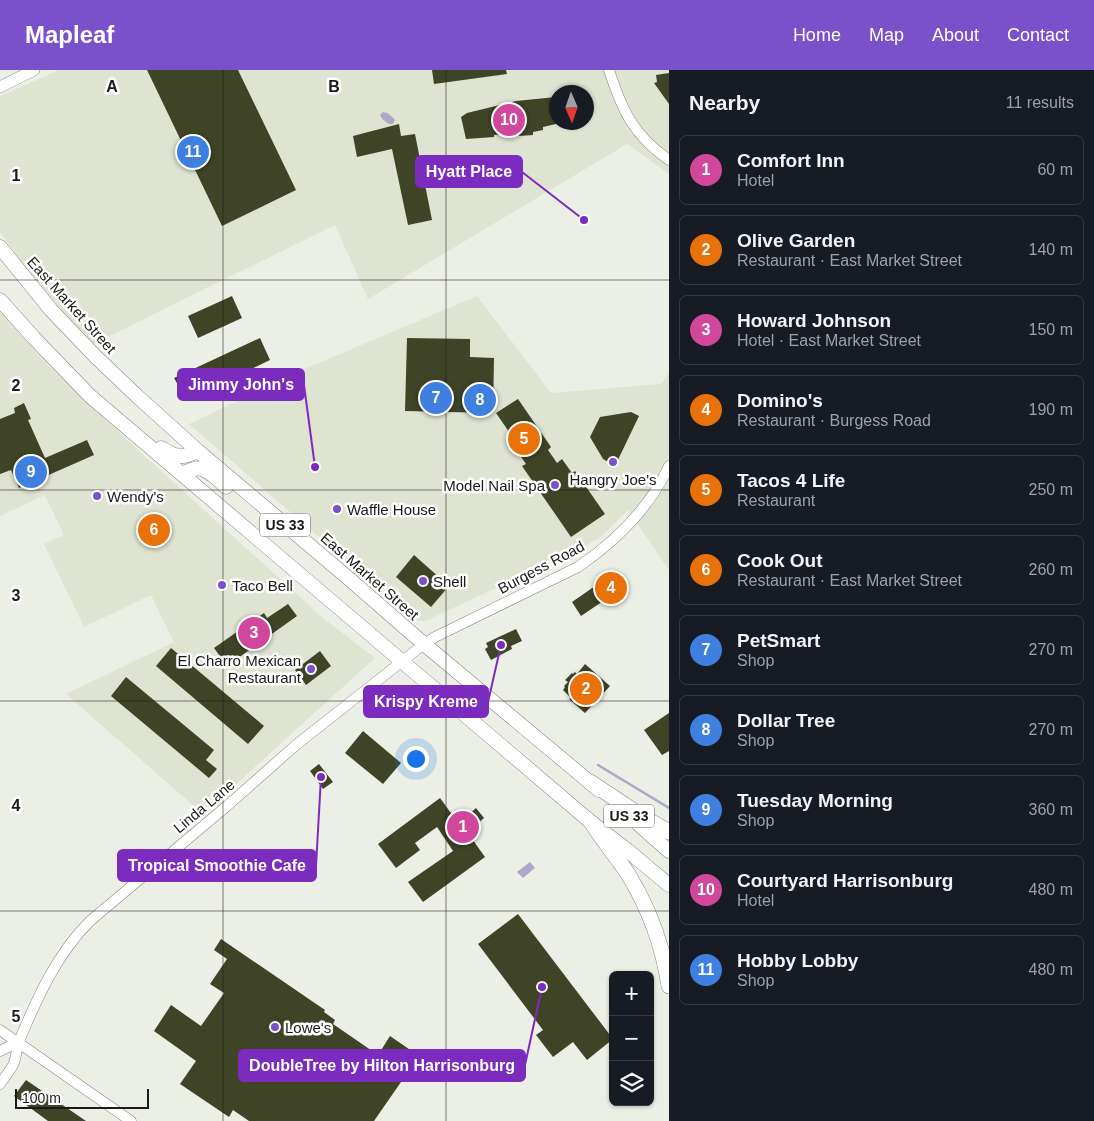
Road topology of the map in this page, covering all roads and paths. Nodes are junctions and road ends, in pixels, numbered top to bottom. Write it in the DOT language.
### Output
graph roads {
  1 [pos="34,70"];
  2 [pos="609,70"];
  3 [pos="0,87"];
  4 [pos="669,160"];
  5 [pos="0,247"];
  6 [pos="0,300"];
  7 [pos="128,428"];
  8 [pos="198,451"];
  9 [pos="669,466"];
  10 [pos="182,474"];
  11 [pos="247,493"];
  12 [pos="424,644"];
  13 [pos="402,661"];
  14 [pos="590,782"];
  15 [pos="592,823"];
  16 [pos="669,832"];
  17 [pos="669,851"];
  18 [pos="669,885"];
  19 [pos="669,986"];
  20 [pos="0,1030"];
  21 [pos="18,1042"];
  22 [pos="0,1050"];
  23 [pos="0,1084"];
  24 [pos="131,1121"];
  1 -- 3 [label="main road"];
  2 -- 4 [label="street"];
  5 -- 8 [label="highway, East Market Street / US 33"];
  6 -- 7 [label="highway, US 33"];
  7 -- 8 [label="highway"];
  7 -- 10 [label="highway, US 33"];
  8 -- 11 [label="highway, East Market Street / US 33"];
  9 -- 12 [label="street, Burgess Road"];
  10 -- 11 [label="highway"];
  10 -- 13 [label="highway, US 33"];
  11 -- 12 [label="highway, East Market Street / US 33"];
  12 -- 13 [label="street, Linda Lane"];
  12 -- 14 [label="highway, East Market Street / US 33"];
  13 -- 15 [label="highway, US 33"];
  13 -- 21 [label="street, Linda Lane"];
  14 -- 16 [label="highway"];
  14 -- 17 [label="highway, East Market Street / US 33"];
  15 -- 18 [label="highway, US 33"];
  15 -- 19 [label="highway"];
  20 -- 21 [label="street"];
  21 -- 22 [label="street"];
  21 -- 23 [label="street, Linda Lane"];
  21 -- 24 [label="street"];
}
